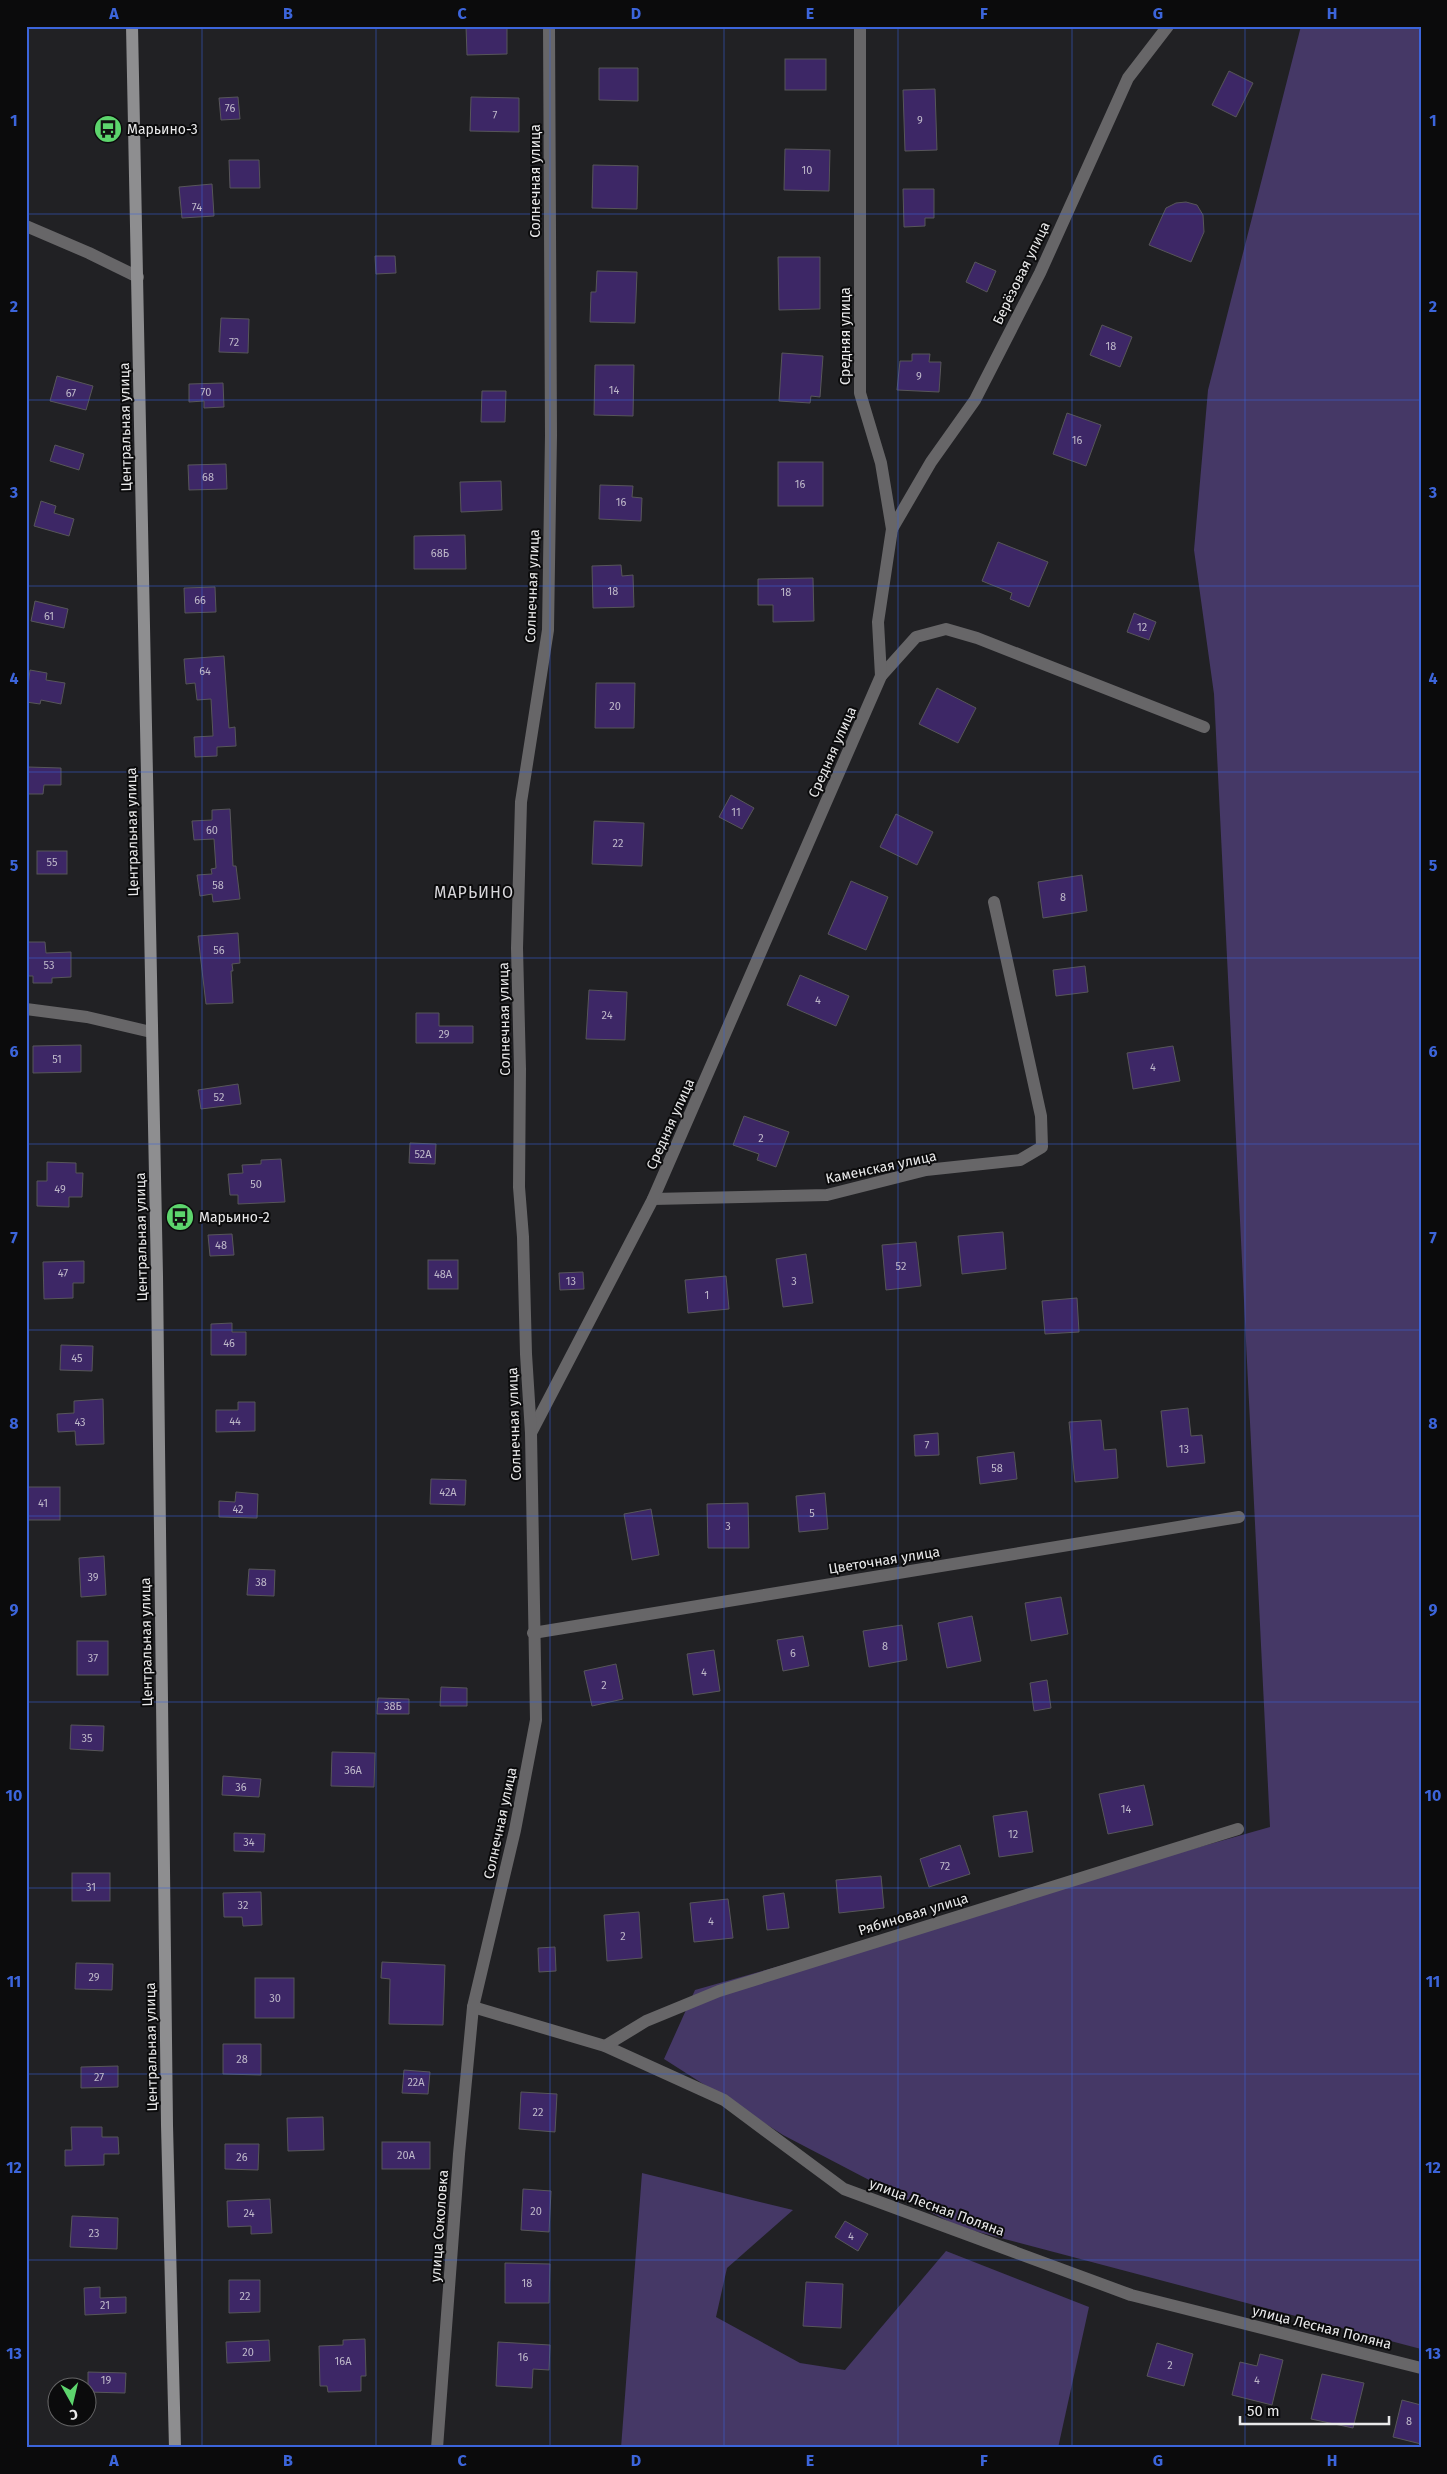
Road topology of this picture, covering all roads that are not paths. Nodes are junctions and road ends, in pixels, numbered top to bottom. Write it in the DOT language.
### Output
graph roads {
  1 [pos="132,26"];
  2 [pos="549,26"];
  3 [pos="860,26"];
  4 [pos="1168,26"];
  5 [pos="26,226"];
  6 [pos="138,277"];
  7 [pos="892,529"];
  8 [pos="881,676"];
  9 [pos="1204,727"];
  10 [pos="994,902"];
  11 [pos="26,1009"];
  12 [pos="151,1032"];
  13 [pos="653,1199"];
  14 [pos="531,1433"];
  15 [pos="1239,1517"];
  16 [pos="533,1632"];
  17 [pos="1238,1829"];
  18 [pos="473,2007"];
  19 [pos="605,2046"];
  20 [pos="1421,2368"];
  21 [pos="175,2448"];
  22 [pos="438,2448"];
  1 -- 6 [label="main road, Центральная улица"];
  2 -- 14 [label="street, Солнечная улица"];
  3 -- 7 [label="street, Средняя улица"];
  4 -- 7 [label="street, Берёзовая улица"];
  5 -- 6 [label="street"];
  6 -- 12 [label="main road, Центральная улица"];
  7 -- 8 [label="street, Средняя улица"];
  8 -- 9 [label="street"];
  8 -- 13 [label="street, Средняя улица"];
  10 -- 13 [label="street, Каменская улица"];
  11 -- 12 [label="street"];
  12 -- 21 [label="main road, Центральная улица"];
  13 -- 14 [label="street, Средняя улица"];
  14 -- 16 [label="street, Солнечная улица"];
  15 -- 16 [label="street, Цветочная улица"];
  16 -- 18 [label="street, Солнечная улица"];
  17 -- 19 [label="street, Рябиновая улица"];
  18 -- 19 [label="street, улица Лесная Поляна"];
  18 -- 22 [label="street, улица Соколовка"];
  19 -- 20 [label="street, улица Лесная Поляна"];
}
